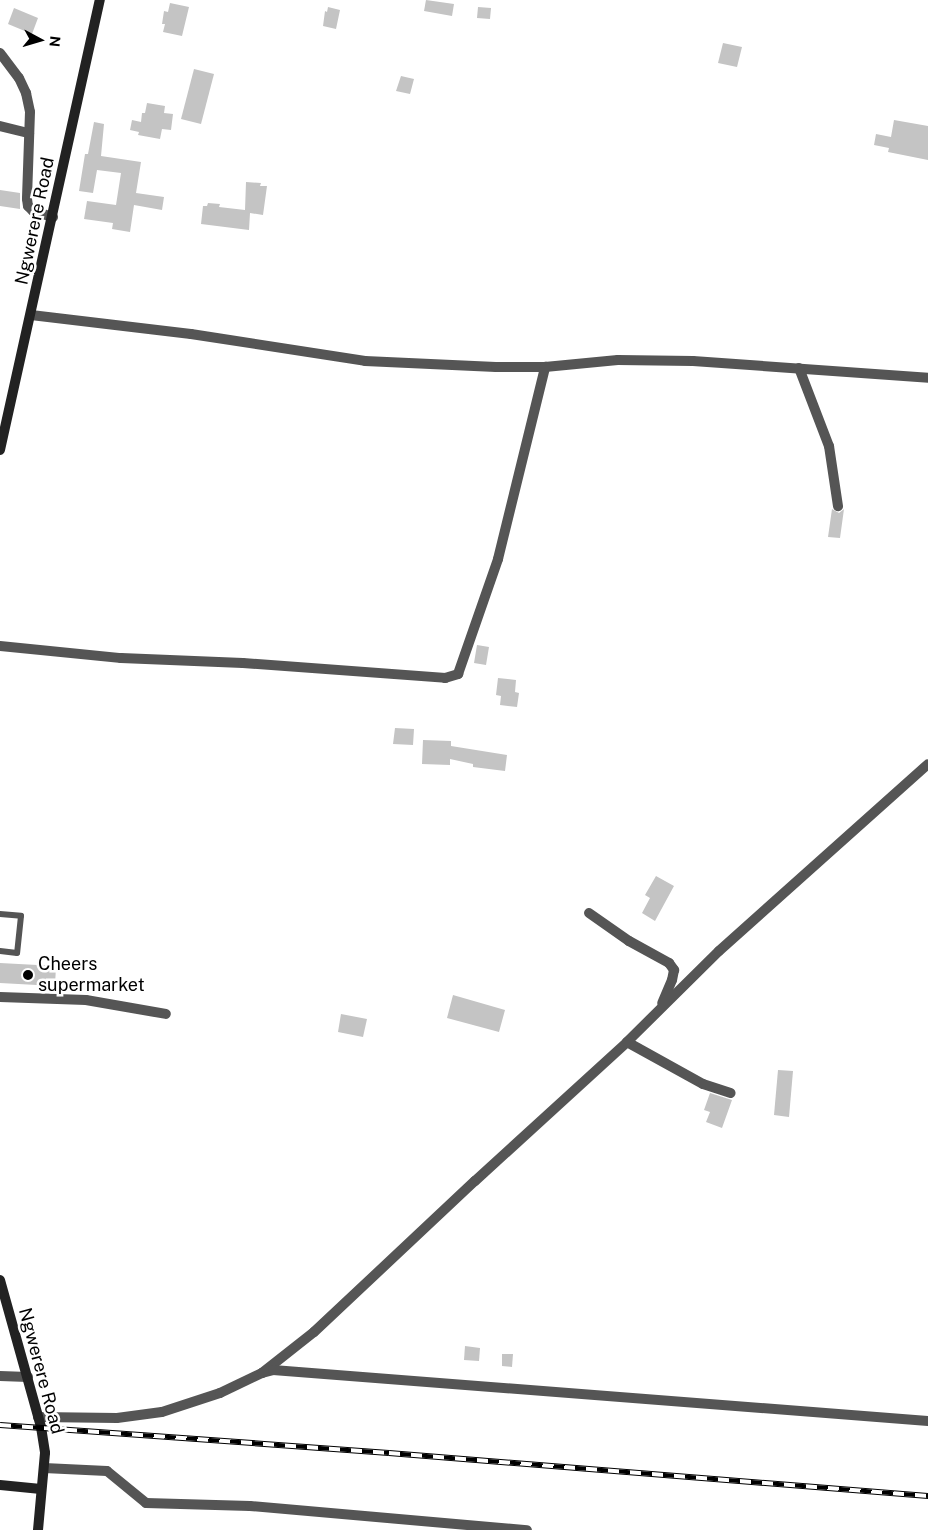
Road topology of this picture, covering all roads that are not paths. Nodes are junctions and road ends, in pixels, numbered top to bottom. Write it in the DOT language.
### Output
graph roads {
  1 [pos="100,0"];
  2 [pos="0,53"];
  3 [pos="0,126"];
  4 [pos="29,134"];
  5 [pos="53,217"];
  6 [pos="31,315"];
  7 [pos="545,366"];
  8 [pos="799,368"];
  9 [pos="928,378"];
  10 [pos="0,450"];
  11 [pos="838,506"];
  12 [pos="0,646"];
  13 [pos="928,764"];
  14 [pos="589,913"];
  15 [pos="0,914"];
  16 [pos="0,951"];
  17 [pos="0,997"];
  18 [pos="166,1014"];
  19 [pos="655,1015"];
  20 [pos="627,1042"];
  21 [pos="731,1093"];
  22 [pos="0,1280"];
  23 [pos="262,1373"];
  24 [pos="0,1376"];
  25 [pos="28,1376"];
  26 [pos="38,1417"];
  27 [pos="928,1421"];
  28 [pos="44,1468"];
  29 [pos="0,1485"];
  30 [pos="41,1489"];
  31 [pos="38,1530"];
  32 [pos="527,1530"];
  1 -- 5 [label="main road, Ngwerere Road"];
  2 -- 4 [label="street"];
  3 -- 4 [label="street"];
  4 -- 5 [label="street"];
  5 -- 6 [label="main road, Ngwerere Road"];
  6 -- 7 [label="street"];
  6 -- 10 [label="main road, Ngwerere Road"];
  7 -- 8 [label="street"];
  7 -- 12 [label="street"];
  8 -- 9 [label="street"];
  8 -- 11 [label="street"];
  13 -- 19 [label="street"];
  14 -- 19 [label="street"];
  15 -- 16 [label="lane"];
  17 -- 18 [label="street"];
  19 -- 20 [label="street"];
  20 -- 21 [label="street"];
  20 -- 23 [label="street"];
  22 -- 25 [label="main road, Ngwerere Road"];
  23 -- 26 [label="street"];
  23 -- 27 [label="street"];
  24 -- 25 [label="street"];
  25 -- 26 [label="main road, Ngwerere Road"];
  26 -- 28 [label="main road, Ngwerere Road"];
  28 -- 30 [label="main road, Ngwerere Road"];
  28 -- 32 [label="street"];
  29 -- 30 [label="main road"];
  30 -- 31 [label="main road, Ngwerere Road"];
}
